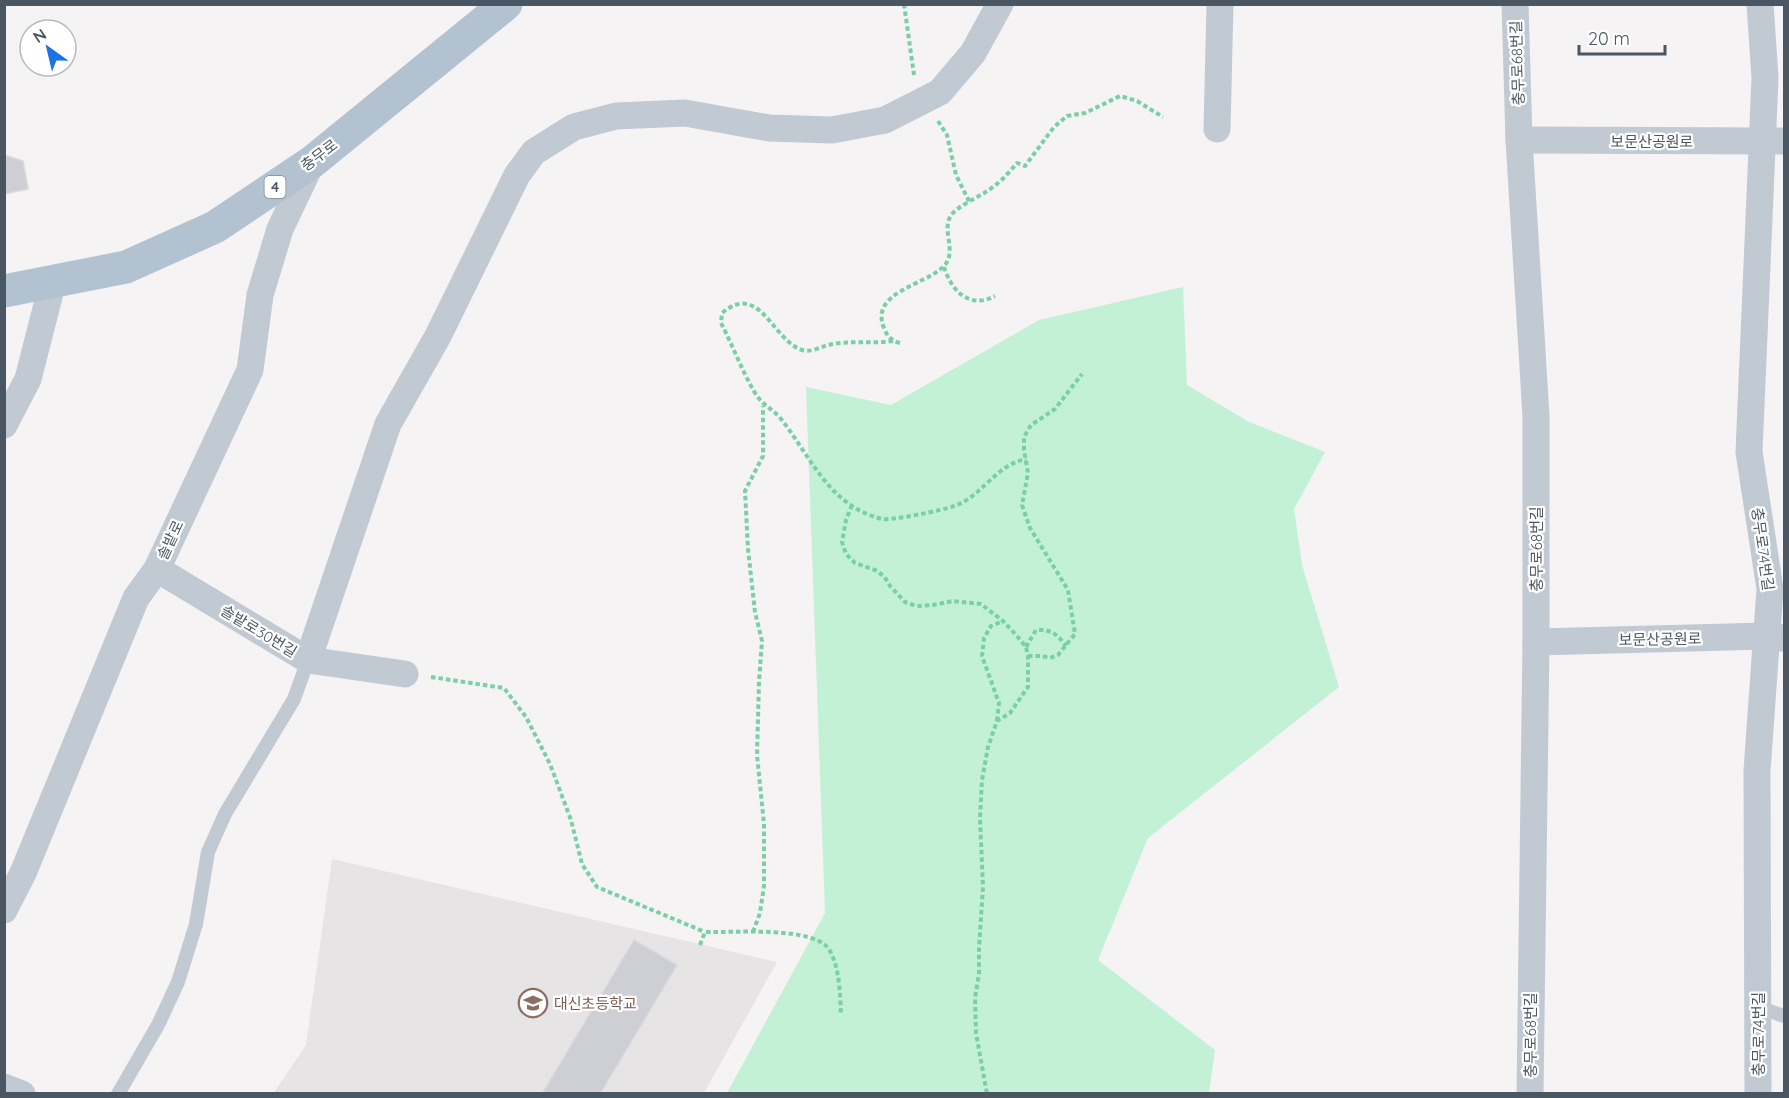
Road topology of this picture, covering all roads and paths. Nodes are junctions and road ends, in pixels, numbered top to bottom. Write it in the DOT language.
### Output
graph roads {
  1 [pos="506,4"];
  2 [pos="999,4"];
  3 [pos="1220,4"];
  4 [pos="1515,4"];
  5 [pos="1760,4"];
  6 [pos="1163,117"];
  7 [pos="1217,129"];
  8 [pos="1519,140"];
  9 [pos="1773,141"];
  10 [pos="312,162"];
  11 [pos="944,267"];
  12 [pos="53,281"];
  13 [pos="4,291"];
  14 [pos="995,296"];
  15 [pos="893,341"];
  16 [pos="900,343"];
  17 [pos="1082,374"];
  18 [pos="763,405"];
  19 [pos="4,425"];
  20 [pos="1026,459"];
  21 [pos="852,505"];
  22 [pos="157,569"];
  23 [pos="1003,621"];
  24 [pos="1776,637"];
  25 [pos="1536,642"];
  26 [pos="1066,646"];
  27 [pos="1026,647"];
  28 [pos="1028,657"];
  29 [pos="308,660"];
  30 [pos="405,674"];
  31 [pos="997,721"];
  32 [pos="4,910"];
  33 [pos="705,932"];
  34 [pos="753,932"];
  35 [pos="700,945"];
  36 [pos="1758,1007"];
  37 [pos="841,1015"];
  38 [pos="1785,1016"];
  39 [pos="4,1087"];
  40 [pos="22,1094"];
  41 [pos="118,1094"];
  42 [pos="987,1094"];
  43 [pos="1530,1094"];
  44 [pos="1758,1094"];
  1 -- 10 [label="main road, 충무로 / 4"];
  2 -- 29 [label="street"];
  3 -- 7 [label="street"];
  4 -- 8 [label="street, 충무로68번길"];
  5 -- 9 [label="street, 충무로74번길"];
  6 -- 11 [label="path"];
  8 -- 9 [label="street, 보문산공원로"];
  8 -- 25 [label="street, 충무로68번길"];
  9 -- 24 [label="street, 충무로74번길"];
  10 -- 12 [label="main road, 충무로 / 4"];
  10 -- 22 [label="street, 솔밭로"];
  11 -- 14 [label="path"];
  11 -- 15 [label="path"];
  12 -- 13 [label="main road, 충무로 / 4"];
  12 -- 19 [label="street"];
  15 -- 16 [label="path"];
  15 -- 18 [label="path"];
  17 -- 20 [label="path"];
  18 -- 21 [label="path"];
  18 -- 34 [label="path"];
  20 -- 21 [label="path"];
  20 -- 26 [label="path"];
  21 -- 23 [label="path"];
  22 -- 29 [label="street, 솔밭로30번길"];
  22 -- 32 [label="street, 솔밭로"];
  23 -- 27 [label="path"];
  23 -- 31 [label="path"];
  24 -- 25 [label="street, 보문산공원로"];
  24 -- 36 [label="street, 충무로74번길"];
  25 -- 43 [label="street, 충무로68번길"];
  26 -- 27 [label="path"];
  26 -- 28 [label="path"];
  27 -- 28 [label="path"];
  28 -- 31 [label="path"];
  29 -- 30 [label="street, 솔밭로30번길"];
  29 -- 41 [label="lane"];
  30 -- 33 [label="path"];
  31 -- 42 [label="path"];
  33 -- 34 [label="path"];
  33 -- 35 [label="path"];
  34 -- 37 [label="path"];
  36 -- 38 [label="lane"];
  36 -- 44 [label="street, 충무로74번길"];
  39 -- 40 [label="street"];
}
